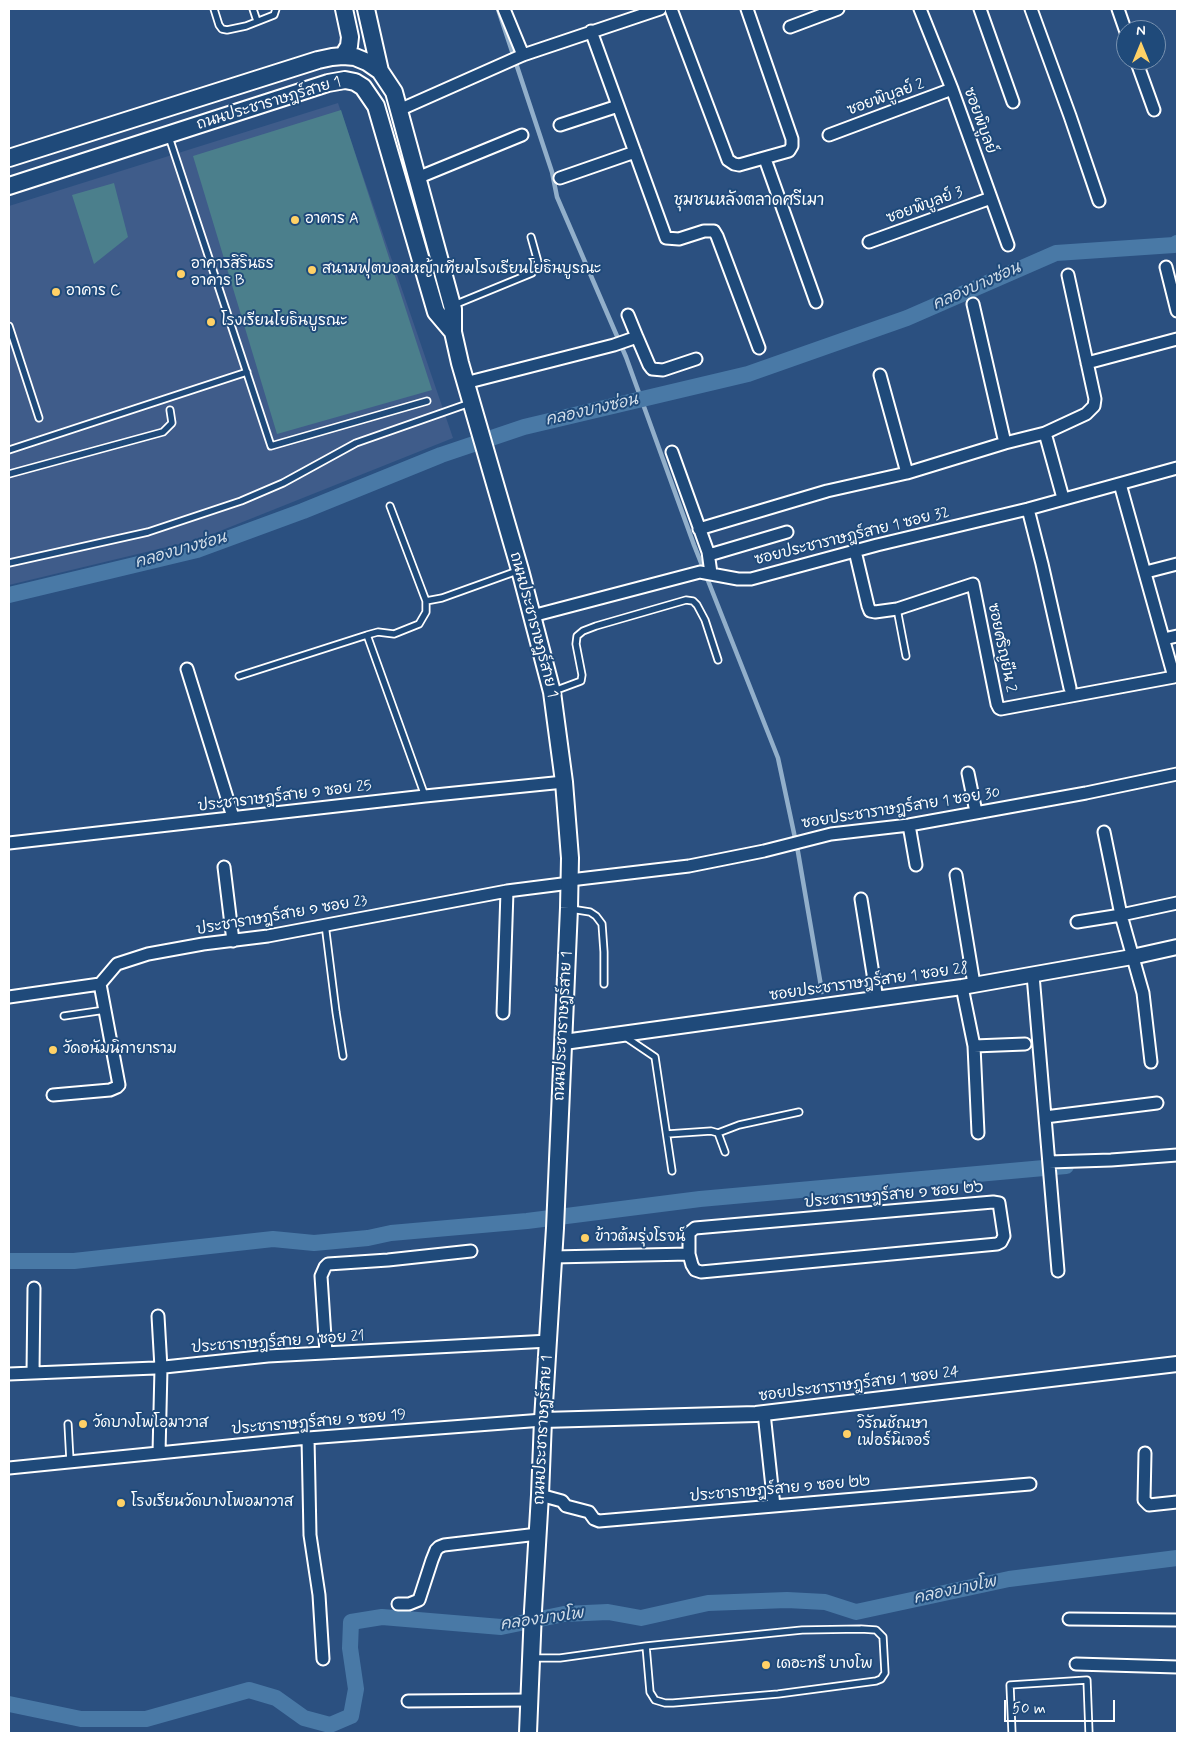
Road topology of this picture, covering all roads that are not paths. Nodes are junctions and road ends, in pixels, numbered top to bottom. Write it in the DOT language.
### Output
graph roads {
  1 [pos="214,9"];
  2 [pos="253,9"];
  3 [pos="276,9"];
  4 [pos="344,9"];
  5 [pos="366,9"];
  6 [pos="504,9"];
  7 [pos="660,9"];
  8 [pos="671,9"];
  9 [pos="747,9"];
  10 [pos="838,9"];
  11 [pos="920,9"];
  12 [pos="980,9"];
  13 [pos="1031,9"];
  14 [pos="640,12"];
  15 [pos="257,21"];
  16 [pos="790,27"];
  17 [pos="591,31"];
  18 [pos="343,56"];
  19 [pos="517,57"];
  20 [pos="1140,70"];
  21 [pos="380,71"];
  22 [pos="952,90"];
  23 [pos="1013,102"];
  24 [pos="618,106"];
  25 [pos="399,110"];
  26 [pos="1154,110"];
  27 [pos="560,125"];
  28 [pos="169,134"];
  29 [pos="522,135"];
  30 [pos="830,135"];
  31 [pos="634,152"];
  32 [pos="9,158"];
  33 [pos="765,159"];
  34 [pos="417,178"];
  35 [pos="560,178"];
  36 [pos="9,186"];
  37 [pos="991,198"];
  38 [pos="1099,201"];
  39 [pos="531,237"];
  40 [pos="869,242"];
  41 [pos="1008,245"];
  42 [pos="1166,267"];
  43 [pos="1068,275"];
  44 [pos="816,302"];
  45 [pos="973,304"];
  46 [pos="452,306"];
  47 [pos="1177,311"];
  48 [pos="628,315"];
  49 [pos="9,326"];
  50 [pos="453,332"];
  51 [pos="1177,339"];
  52 [pos="627,341"];
  53 [pos="759,348"];
  54 [pos="696,359"];
  55 [pos="1087,363"];
  56 [pos="247,372"];
  57 [pos="880,375"];
  58 [pos="465,383"];
  59 [pos="428,401"];
  60 [pos="471,403"];
  61 [pos="170,410"];
  62 [pos="38,418"];
  63 [pos="1045,433"];
  64 [pos="1005,443"];
  65 [pos="9,450"];
  66 [pos="672,452"];
  67 [pos="1177,468"];
  68 [pos="907,473"];
  69 [pos="9,474"];
  70 [pos="1120,484"];
  71 [pos="1063,498"];
  72 [pos="390,506"];
  73 [pos="1028,508"];
  74 [pos="699,529"];
  75 [pos="787,532"];
  76 [pos="855,551"];
  77 [pos="708,555"];
  78 [pos="9,563"];
  79 [pos="1177,564"];
  80 [pos="520,570"];
  81 [pos="1146,572"];
  82 [pos="707,573"];
  83 [pos="426,601"];
  84 [pos="897,609"];
  85 [pos="532,616"];
  86 [pos="367,635"];
  87 [pos="1177,636"];
  88 [pos="1164,640"];
  89 [pos="906,656"];
  90 [pos="718,660"];
  91 [pos="186,669"];
  92 [pos="239,676"];
  93 [pos="1070,688"];
  94 [pos="552,692"];
  95 [pos="968,773"];
  96 [pos="1177,774"];
  97 [pos="564,782"];
  98 [pos="425,796"];
  99 [pos="976,812"];
  100 [pos="234,817"];
  101 [pos="909,825"];
  102 [pos="1104,832"];
  103 [pos="9,843"];
  104 [pos="916,865"];
  105 [pos="224,867"];
  106 [pos="956,875"];
  107 [pos="570,882"];
  108 [pos="506,891"];
  109 [pos="861,899"];
  110 [pos="1177,903"];
  111 [pos="569,908"];
  112 [pos="1121,915"];
  113 [pos="1077,922"];
  114 [pos="325,924"];
  115 [pos="234,941"];
  116 [pos="1177,947"];
  117 [pos="1132,957"];
  118 [pos="1033,975"];
  119 [pos="100,984"];
  120 [pos="604,984"];
  121 [pos="968,986"];
  122 [pos="9,997"];
  123 [pos="877,999"];
  124 [pos="105,1010"];
  125 [pos="503,1013"];
  126 [pos="64,1016"];
  127 [pos="622,1034"];
  128 [pos="564,1042"];
  129 [pos="1025,1044"];
  130 [pos="974,1046"];
  131 [pos="343,1056"];
  132 [pos="1151,1062"];
  133 [pos="53,1095"];
  134 [pos="1157,1102"];
  135 [pos="799,1112"];
  136 [pos="1045,1117"];
  137 [pos="718,1133"];
  138 [pos="978,1133"];
  139 [pos="667,1134"];
  140 [pos="725,1152"];
  141 [pos="1177,1155"];
  142 [pos="1050,1168"];
  143 [pos="672,1171"];
  144 [pos="471,1251"];
  145 [pos="689,1254"];
  146 [pos="554,1257"];
  147 [pos="1058,1271"];
  148 [pos="34,1288"];
  149 [pos="158,1316"];
  150 [pos="549,1341"];
  151 [pos="326,1353"];
  152 [pos="1177,1364"];
  153 [pos="161,1368"];
  154 [pos="33,1373"];
  155 [pos="9,1374"];
  156 [pos="764,1413"];
  157 [pos="543,1420"];
  158 [pos="68,1424"];
  159 [pos="308,1438"];
  160 [pos="159,1453"];
  161 [pos="1145,1453"];
  162 [pos="70,1461"];
  163 [pos="9,1468"];
  164 [pos="1030,1484"];
  165 [pos="540,1495"];
  166 [pos="1177,1502"];
  167 [pos="774,1506"];
  168 [pos="538,1534"];
  169 [pos="398,1604"];
  170 [pos="1069,1619"];
  171 [pos="1177,1620"];
  172 [pos="646,1646"];
  173 [pos="532,1658"];
  174 [pos="323,1659"];
  175 [pos="1076,1664"];
  176 [pos="1177,1667"];
  177 [pos="530,1700"];
  178 [pos="408,1701"];
  179 [pos="528,1733"];
  180 [pos="1012,1733"];
  181 [pos="1089,1733"];
  1 -- 15 [label="lane"];
  2 -- 15 [label="lane"];
  3 -- 15 [label="lane"];
  4 -- 18 [label="main road, ถนนประชาราษฎร์สาย 1"];
  5 -- 21 [label="main road, ถนนประชาราษฎร์สาย 1"];
  6 -- 19 [label="street"];
  7 -- 14 [label="street"];
  8 -- 33 [label="street"];
  9 -- 33 [label="street"];
  10 -- 16 [label="street"];
  11 -- 22 [label="street, ซอยพิบูลย์"];
  12 -- 23 [label="street"];
  13 -- 38 [label="street"];
  14 -- 17 [label="street"];
  17 -- 19 [label="street"];
  17 -- 24 [label="street"];
  18 -- 21 [label="main road, ถนนประชาราษฎร์สาย 1"];
  18 -- 32 [label="main road, ถนนประชาราษฎร์สาย 1"];
  19 -- 25 [label="street"];
  20 -- 26 [label="street"];
  21 -- 25 [label="main road, ถนนประชาราษฎร์สาย 1"];
  22 -- 30 [label="street, ซอยพิบูลย์ 2"];
  22 -- 37 [label="street, ซอยพิบูลย์"];
  24 -- 27 [label="street"];
  24 -- 31 [label="street"];
  25 -- 34 [label="main road, ถนนประชาราษฎร์สาย 1"];
  28 -- 36 [label="main road, ถนนประชาราษฎร์สาย 1"];
  28 -- 50 [label="main road, ถนนประชาราษฎร์สาย 1"];
  28 -- 56 [label="lane"];
  29 -- 34 [label="street"];
  31 -- 35 [label="street"];
  31 -- 53 [label="street"];
  33 -- 44 [label="street"];
  34 -- 46 [label="main road, ถนนประชาราษฎร์สาย 1"];
  37 -- 40 [label="street, ซอยพิบูลย์ 3"];
  37 -- 41 [label="street, ซอยพิบูลย์"];
  39 -- 46 [label="lane"];
  42 -- 47 [label="street"];
  43 -- 55 [label="street"];
  45 -- 64 [label="street"];
  46 -- 50 [label="main road, ถนนประชาราษฎร์สาย 1"];
  48 -- 52 [label="street"];
  49 -- 62 [label="lane"];
  50 -- 58 [label="main road, ถนนประชาราษฎร์สาย 1"];
  51 -- 55 [label="street"];
  52 -- 54 [label="street"];
  52 -- 58 [label="street"];
  55 -- 63 [label="street"];
  56 -- 59 [label="lane"];
  56 -- 65 [label="lane"];
  57 -- 68 [label="street"];
  58 -- 60 [label="main road, ถนนประชาราษฎร์สาย 1"];
  60 -- 78 [label="lane"];
  60 -- 80 [label="main road, ถนนประชาราษฎร์สาย 1"];
  61 -- 69 [label="lane"];
  63 -- 64 [label="street"];
  63 -- 71 [label="street"];
  64 -- 68 [label="street"];
  66 -- 74 [label="street"];
  67 -- 70 [label="street, ซอยประชาราษฎร์สาย 1 ซอย 32"];
  68 -- 74 [label="street"];
  70 -- 71 [label="street, ซอยประชาราษฎร์สาย 1 ซอย 32"];
  70 -- 81 [label="street"];
  71 -- 73 [label="street, ซอยประชาราษฎร์สาย 1 ซอย 32"];
  72 -- 83 [label="lane"];
  73 -- 76 [label="street, ซอยประชาราษฎร์สาย 1 ซอย 32"];
  73 -- 93 [label="street"];
  74 -- 77 [label="street"];
  75 -- 77 [label="street"];
  76 -- 82 [label="street, ซอยประชาราษฎร์สาย 1 ซอย 32"];
  76 -- 84 [label="street, ซอยศริญยืน 2"];
  77 -- 82 [label="street"];
  79 -- 81 [label="street"];
  80 -- 83 [label="lane"];
  80 -- 85 [label="main road, ถนนประชาราษฎร์สาย 1"];
  81 -- 88 [label="street"];
  82 -- 85 [label="street, ซอยประชาราษฎร์สาย 1 ซอย 32"];
  83 -- 86 [label="lane"];
  84 -- 88 [label="street, ซอยศริญยืน 2"];
  84 -- 89 [label="lane"];
  85 -- 94 [label="main road, ถนนประชาราษฎร์สาย 1"];
  86 -- 92 [label="lane"];
  86 -- 98 [label="lane"];
  87 -- 88 [label="street"];
  90 -- 94 [label="lane"];
  91 -- 100 [label="street"];
  94 -- 97 [label="main road, ถนนประชาราษฎร์สาย 1"];
  95 -- 99 [label="street"];
  96 -- 99 [label="street, ซอยประชาราษฎร์สาย 1 ซอย 30"];
  97 -- 98 [label="street, ประชาราษฎร์สาย ๑ ซอย 25"];
  97 -- 107 [label="main road, ถนนประชาราษฎร์สาย 1"];
  98 -- 100 [label="street, ประชาราษฎร์สาย ๑ ซอย 25"];
  99 -- 101 [label="street, ซอยประชาราษฎร์สาย 1 ซอย 30"];
  100 -- 103 [label="street, ประชาราษฎร์สาย ๑ ซอย 25"];
  101 -- 104 [label="street"];
  101 -- 107 [label="street, ซอยประชาราษฎร์สาย 1 ซอย 30"];
  102 -- 112 [label="street"];
  105 -- 115 [label="street"];
  106 -- 121 [label="street"];
  107 -- 108 [label="street, ประชาราษฎร์สาย ๑ ซอย 23"];
  107 -- 111 [label="main road, ถนนประชาราษฎร์สาย 1"];
  108 -- 114 [label="street, ประชาราษฎร์สาย ๑ ซอย 23"];
  108 -- 125 [label="street"];
  109 -- 123 [label="street"];
  110 -- 112 [label="street"];
  111 -- 120 [label="lane"];
  111 -- 128 [label="main road, ถนนประชาราษฎร์สาย 1"];
  112 -- 113 [label="street"];
  112 -- 117 [label="street"];
  114 -- 115 [label="street, ประชาราษฎร์สาย ๑ ซอย 23"];
  114 -- 131 [label="lane"];
  115 -- 119 [label="street, ประชาราษฎร์สาย ๑ ซอย 23"];
  116 -- 117 [label="street, ซอยประชาราษฎร์สาย 1 ซอย 28"];
  117 -- 118 [label="street, ซอยประชาราษฎร์สาย 1 ซอย 28"];
  117 -- 132 [label="street"];
  118 -- 121 [label="street, ซอยประชาราษฎร์สาย 1 ซอย 28"];
  118 -- 136 [label="street"];
  119 -- 122 [label="street"];
  119 -- 124 [label="street"];
  121 -- 123 [label="street, ซอยประชาราษฎร์สาย 1 ซอย 28"];
  121 -- 130 [label="street"];
  123 -- 127 [label="street, ซอยประชาราษฎร์สาย 1 ซอย 28"];
  124 -- 126 [label="lane"];
  124 -- 133 [label="street"];
  127 -- 128 [label="street, ซอยประชาราษฎร์สาย 1 ซอย 28"];
  127 -- 139 [label="lane"];
  128 -- 146 [label="main road, ถนนประชาราษฎร์สาย 1"];
  129 -- 130 [label="street"];
  130 -- 138 [label="street"];
  134 -- 136 [label="street"];
  135 -- 137 [label="lane"];
  136 -- 142 [label="street"];
  137 -- 139 [label="lane"];
  137 -- 140 [label="lane"];
  139 -- 143 [label="lane"];
  141 -- 142 [label="street"];
  142 -- 147 [label="street"];
  144 -- 151 [label="street"];
  145 -- 145 [label="street, ประชาราษฎร์สาย ๑ ซอย ๒๖"];
  145 -- 146 [label="street"];
  146 -- 150 [label="main road, ถนนประชาราษฎร์สาย 1"];
  148 -- 154 [label="street"];
  149 -- 153 [label="street"];
  150 -- 151 [label="street, ประชาราษฎร์สาย ๑ ซอย 21"];
  150 -- 157 [label="main road, ถนนประชาราษฎร์สาย 1"];
  151 -- 153 [label="street, ประชาราษฎร์สาย ๑ ซอย 21"];
  152 -- 156 [label="street, ซอยประชาราษฎร์สาย 1 ซอย 24"];
  153 -- 154 [label="street, ประชาราษฎร์สาย ๑ ซอย 21"];
  153 -- 160 [label="street"];
  154 -- 155 [label="street, ประชาราษฎร์สาย ๑ ซอย 21"];
  156 -- 157 [label="street, ซอยประชาราษฎร์สาย 1 ซอย 24"];
  156 -- 167 [label="street"];
  157 -- 159 [label="street, ประชาราษฎร์สาย ๑ ซอย 19"];
  157 -- 165 [label="main road, ถนนประชาราษฎร์สาย 1"];
  158 -- 162 [label="lane"];
  159 -- 160 [label="street, ประชาราษฎร์สาย ๑ ซอย 19"];
  159 -- 174 [label="street"];
  160 -- 162 [label="street, ประชาราษฎร์สาย ๑ ซอย 19"];
  161 -- 166 [label="street"];
  162 -- 163 [label="street, ประชาราษฎร์สาย ๑ ซอย 19"];
  164 -- 167 [label="street, ประชาราษฎร์สาย ๑ ซอย ๒๒"];
  165 -- 167 [label="street, ประชาราษฎร์สาย ๑ ซอย ๒๒"];
  165 -- 168 [label="main road, ถนนประชาราษฎร์สาย 1"];
  168 -- 169 [label="street"];
  168 -- 173 [label="main road, ถนนประชาราษฎร์สาย 1"];
  170 -- 171 [label="street"];
  172 -- 172 [label="lane"];
  172 -- 173 [label="lane"];
  173 -- 177 [label="main road, ถนนประชาราษฎร์สาย 1"];
  175 -- 176 [label="street"];
  177 -- 178 [label="street"];
  177 -- 179 [label="main road, ถนนประชาราษฎร์สาย 1"];
  180 -- 181 [label="lane"];
}
